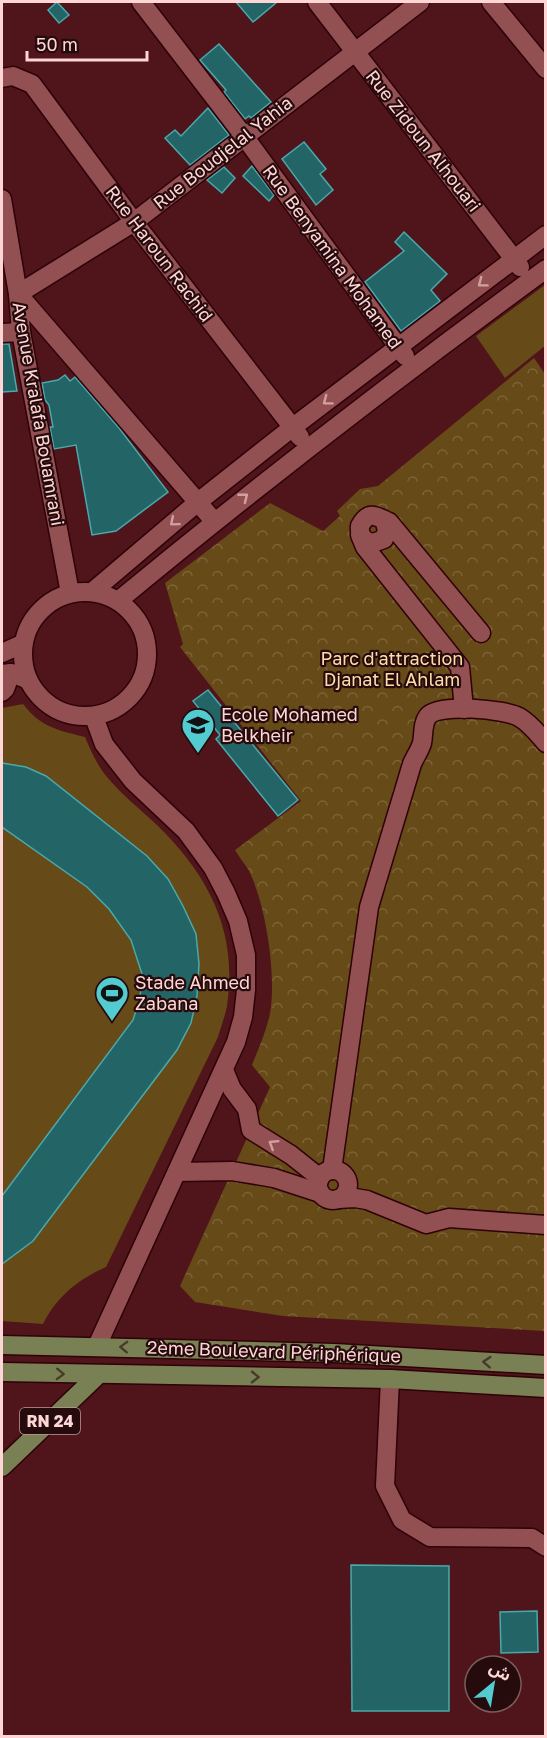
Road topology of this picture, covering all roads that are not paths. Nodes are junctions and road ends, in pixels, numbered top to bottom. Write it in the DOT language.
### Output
graph roads {
  1 [pos="141,2"];
  2 [pos="317,2"];
  3 [pos="420,2"];
  4 [pos="491,2"];
  5 [pos="355,52"];
  6 [pos="546,69"];
  7 [pos="2,78"];
  8 [pos="244,136"];
  9 [pos="2,199"];
  10 [pos="134,222"];
  11 [pos="546,235"];
  12 [pos="514,259"];
  13 [pos="546,269"];
  14 [pos="531,280"];
  15 [pos="18,294"];
  16 [pos="21,332"];
  17 [pos="2,333"];
  18 [pos="398,348"];
  19 [pos="414,368"];
  20 [pos="293,427"];
  21 [pos="309,447"];
  22 [pos="198,502"];
  23 [pos="214,521"];
  24 [pos="92,592"];
  25 [pos="70,593"];
  26 [pos="118,601"];
  27 [pos="481,633"];
  28 [pos="22,644"];
  29 [pos="2,653"];
  30 [pos="13,675"];
  31 [pos="2,692"];
  32 [pos="464,709"];
  33 [pos="94,717"];
  34 [pos="546,743"];
  35 [pos="224,1070"];
  36 [pos="177,1172"];
  37 [pos="324,1180"];
  38 [pos="338,1199"];
  39 [pos="546,1225"];
  40 [pos="2,1345"];
  41 [pos="97,1346"];
  42 [pos="546,1365"];
  43 [pos="2,1372"];
  44 [pos="98,1375"];
  45 [pos="390,1379"];
  46 [pos="546,1388"];
  47 [pos="2,1467"];
  48 [pos="546,1547"];
  1 -- 8 [label="street, Rue Benyamina Mohamed"];
  2 -- 5 [label="street, Rue Zidoun Alhouari"];
  3 -- 5 [label="street, Rue Boudjelal Yahia"];
  4 -- 6 [label="street"];
  5 -- 8 [label="street, Rue Boudjelal Yahia"];
  5 -- 12 [label="street, Rue Zidoun Alhouari"];
  7 -- 10 [label="street, Rue Haroun Rachid"];
  8 -- 10 [label="street, Rue Boudjelal Yahia"];
  8 -- 18 [label="street, Rue Benyamina Mohamed"];
  9 -- 15 [label="street, Avenue Kralafa Bouamrani"];
  10 -- 15 [label="street, Rue Boudjelal Yahia"];
  10 -- 20 [label="street, Rue Haroun Rachid"];
  11 -- 12 [label="street"];
  12 -- 14 [label="street, Rue Zidoun Alhouari"];
  12 -- 18 [label="street, one-way"];
  13 -- 14 [label="street"];
  14 -- 19 [label="street"];
  15 -- 16 [label="street, Avenue Kralafa Bouamrani"];
  15 -- 22 [label="street"];
  16 -- 17 [label="street"];
  16 -- 25 [label="street, Avenue Kralafa Bouamrani"];
  18 -- 19 [label="street, Rue Benyamina Mohamed"];
  18 -- 20 [label="street, one-way"];
  19 -- 21 [label="street"];
  20 -- 21 [label="street, Rue Haroun Rachid"];
  20 -- 22 [label="street"];
  23 -- 21 [label="street, one-way"];
  22 -- 23 [label="street"];
  22 -- 24 [label="street, one-way"];
  23 -- 26 [label="street"];
  24 -- 25 [label="street"];
  24 -- 26 [label="street"];
  25 -- 28 [label="street"];
  26 -- 33 [label="street"];
  27 -- 32 [label="street"];
  28 -- 29 [label="street"];
  28 -- 30 [label="street"];
  30 -- 31 [label="street"];
  30 -- 33 [label="street"];
  32 -- 34 [label="street"];
  32 -- 37 [label="street"];
  33 -- 35 [label="street"];
  35 -- 36 [label="street"];
  37 -- 35 [label="street, one-way"];
  36 -- 37 [label="street"];
  36 -- 41 [label="street"];
  37 -- 38 [label="street"];
  37 -- 38 [label="street"];
  38 -- 39 [label="street"];
  40 -- 41 [label="main road, 2ème Boulevard Périphérique"];
  42 -- 41 [label="main road, 2ème Boulevard Périphérique, one-way"];
  43 -- 44 [label="main road, 2ème Boulevard Périphérique, one-way"];
  44 -- 45 [label="main road, 2ème Boulevard Périphérique, one-way"];
  44 -- 47 [label="main road, RN 24"];
  45 -- 46 [label="main road, 2ème Boulevard Périphérique"];
  45 -- 48 [label="street"];
}
